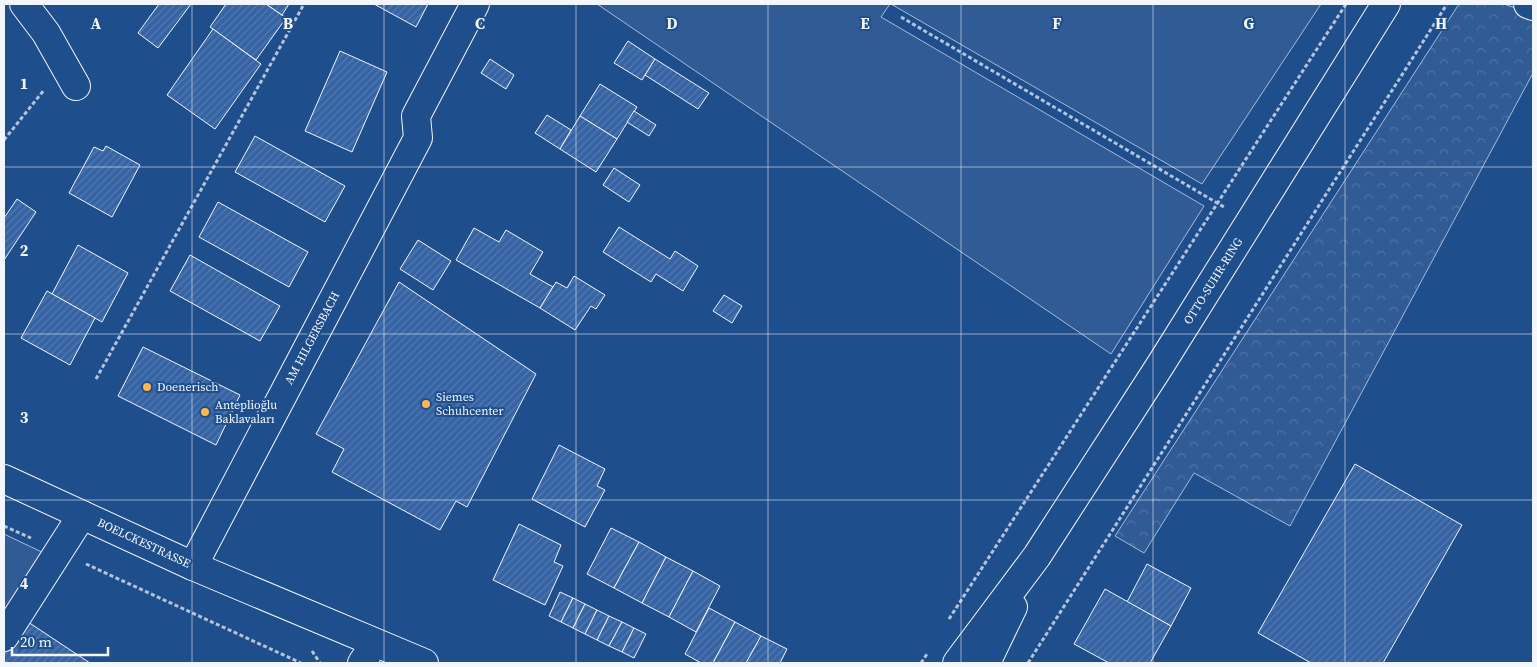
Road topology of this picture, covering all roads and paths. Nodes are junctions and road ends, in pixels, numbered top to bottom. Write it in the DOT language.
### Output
graph roads {
  1 [pos="24,4"];
  2 [pos="304,4"];
  3 [pos="475,4"];
  4 [pos="1346,4"];
  5 [pos="1386,4"];
  6 [pos="1447,4"];
  7 [pos="1528,4"];
  8 [pos="1533,6"];
  9 [pos="901,17"];
  10 [pos="70,76"];
  11 [pos="4,140"];
  12 [pos="1217,203"];
  13 [pos="1250,222"];
  14 [pos="96,379"];
  15 [pos="4,479"];
  16 [pos="82,515"];
  17 [pos="4,526"];
  18 [pos="59,551"];
  19 [pos="1037,556"];
  20 [pos="193,566"];
  21 [pos="286,605"];
  22 [pos="946,624"];
  23 [pos="4,637"];
  24 [pos="931,648"];
  25 [pos="368,661"];
  26 [pos="301,663"];
  27 [pos="424,663"];
  28 [pos="921,663"];
  29 [pos="957,663"];
  30 [pos="986,663"];
  31 [pos="1028,663"];
  1 -- 10 [label="street"];
  2 -- 14 [label="path"];
  3 -- 20 [label="street, AM HILGERSBACH"];
  4 -- 12 [label="path"];
  5 -- 13 [label="street, OTTO-SUHR-RING"];
  6 -- 31 [label="path"];
  7 -- 8 [label="street"];
  9 -- 12 [label="path"];
  10 -- 11 [label="path"];
  12 -- 13 [label="path"];
  12 -- 22 [label="path"];
  13 -- 19 [label="street, OTTO-SUHR-RING"];
  15 -- 16 [label="street, BOELCKESTRASSE"];
  16 -- 18 [label="street"];
  16 -- 20 [label="street, BOELCKESTRASSE"];
  17 -- 18 [label="path"];
  18 -- 23 [label="street"];
  18 -- 26 [label="path"];
  19 -- 29 [label="street, OTTO-SUHR-RING"];
  19 -- 30 [label="street, OTTO-SUHR-RING"];
  20 -- 21 [label="street, BOELCKESTRASSE"];
  21 -- 25 [label="street, BOELCKESTRASSE"];
  21 -- 27 [label="street, BOELCKESTRASSE"];
  24 -- 28 [label="path"];
}
